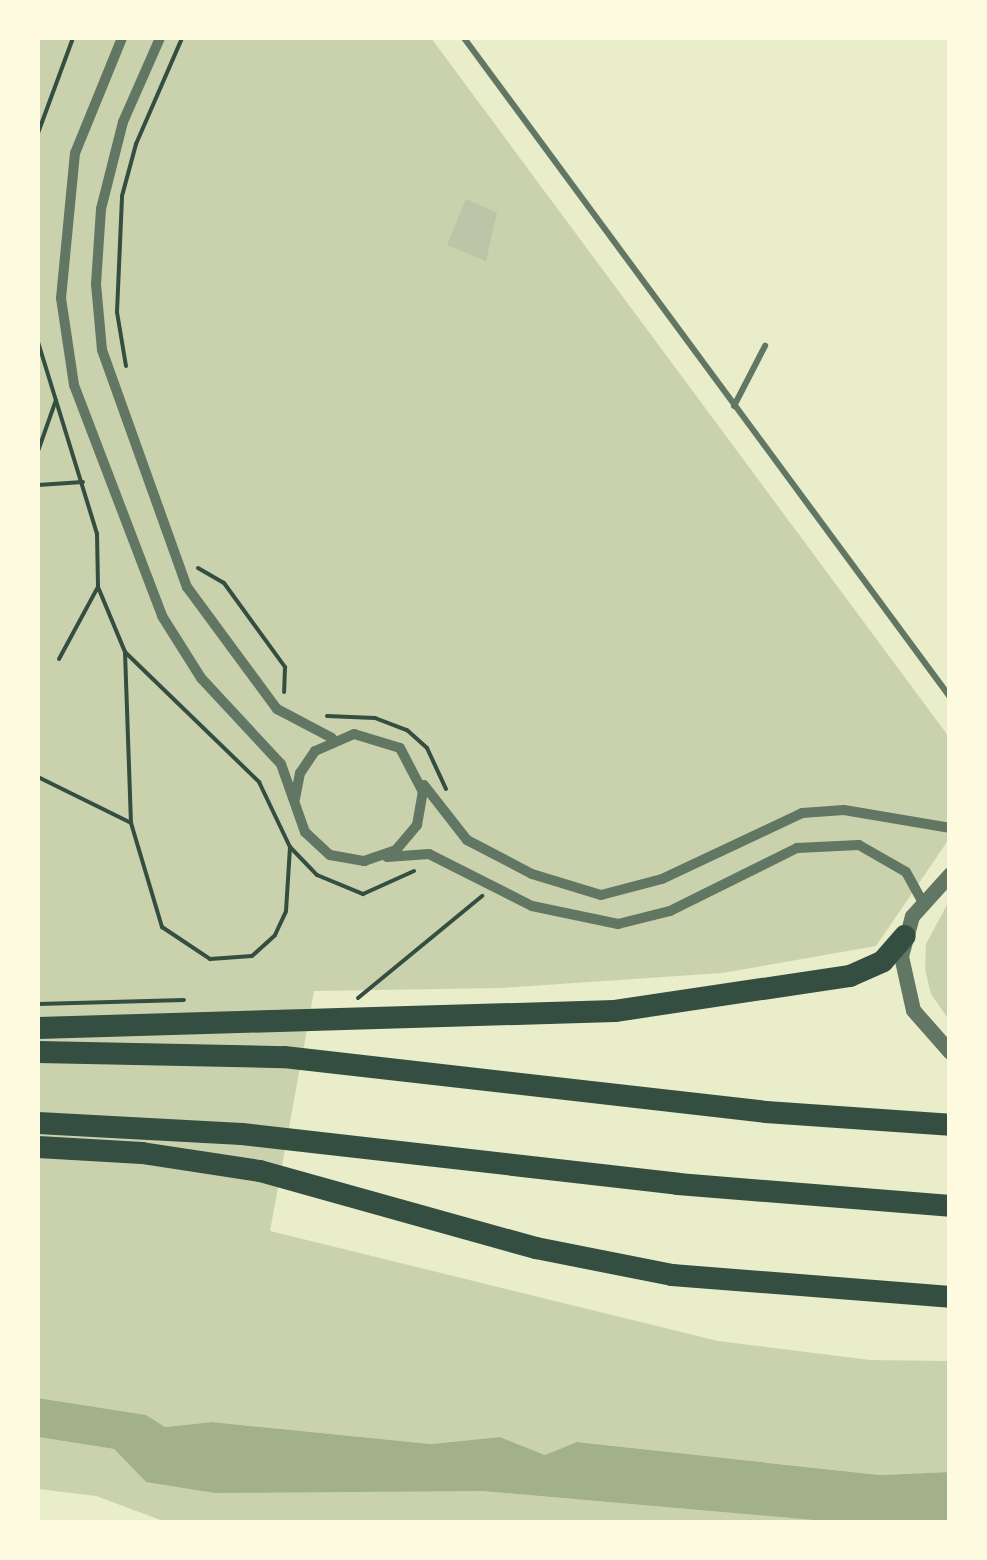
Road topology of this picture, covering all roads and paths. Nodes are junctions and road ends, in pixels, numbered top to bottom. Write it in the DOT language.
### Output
graph roads {
  1 [pos="73,38"];
  2 [pos="122,38"];
  3 [pos="160,38"];
  4 [pos="182,38"];
  5 [pos="464,38"];
  6 [pos="38,133"];
  7 [pos="38,342"];
  8 [pos="765,346"];
  9 [pos="128,373"];
  10 [pos="56,400"];
  11 [pos="734,406"];
  12 [pos="38,451"];
  13 [pos="84,482"];
  14 [pos="38,485"];
  15 [pos="192,552"];
  16 [pos="98,587"];
  17 [pos="126,652"];
  18 [pos="58,660"];
  19 [pos="950,697"];
  20 [pos="293,699"];
  21 [pos="314,713"];
  22 [pos="338,738"];
  23 [pos="38,776"];
  24 [pos="419,776"];
  25 [pos="295,799"];
  26 [pos="445,818"];
  27 [pos="131,823"];
  28 [pos="950,828"];
  29 [pos="290,846"];
  30 [pos="429,854"];
  31 [pos="381,858"];
  32 [pos="950,874"];
  33 [pos="494,886"];
  34 [pos="922,901"];
  35 [pos="905,936"];
  36 [pos="340,998"];
  37 [pos="186,1000"];
  38 [pos="38,1004"];
  39 [pos="38,1028"];
  40 [pos="934,1039"];
  41 [pos="38,1052"];
  42 [pos="950,1052"];
  43 [pos="950,1063"];
  44 [pos="38,1123"];
  45 [pos="950,1125"];
  46 [pos="38,1147"];
  47 [pos="950,1206"];
  48 [pos="950,1297"];
  1 -- 6 [label="path"];
  2 -- 25 [label="street"];
  3 -- 22 [label="street"];
  4 -- 9 [label="path"];
  5 -- 11 [label="lane"];
  7 -- 10 [label="path"];
  8 -- 11 [label="lane"];
  10 -- 12 [label="path"];
  10 -- 13 [label="path"];
  11 -- 19 [label="lane"];
  13 -- 14 [label="path"];
  13 -- 16 [label="path"];
  15 -- 20 [label="path"];
  16 -- 17 [label="path"];
  16 -- 18 [label="path"];
  17 -- 27 [label="path"];
  17 -- 29 [label="path"];
  21 -- 26 [label="path"];
  22 -- 24 [label="street"];
  22 -- 25 [label="street"];
  23 -- 27 [label="path"];
  24 -- 26 [label="street"];
  24 -- 31 [label="street"];
  25 -- 31 [label="street"];
  26 -- 28 [label="street"];
  27 -- 29 [label="path"];
  29 -- 30 [label="path"];
  30 -- 31 [label="street"];
  30 -- 33 [label="street"];
  32 -- 34 [label="street"];
  33 -- 34 [label="street"];
  33 -- 36 [label="path"];
  34 -- 35 [label="street"];
  35 -- 39 [label="highway"];
  35 -- 40 [label="street"];
  37 -- 38 [label="path"];
  40 -- 42 [label="street"];
  40 -- 43 [label="street"];
  41 -- 45 [label="highway"];
  44 -- 47 [label="highway"];
  46 -- 48 [label="highway"];
}
